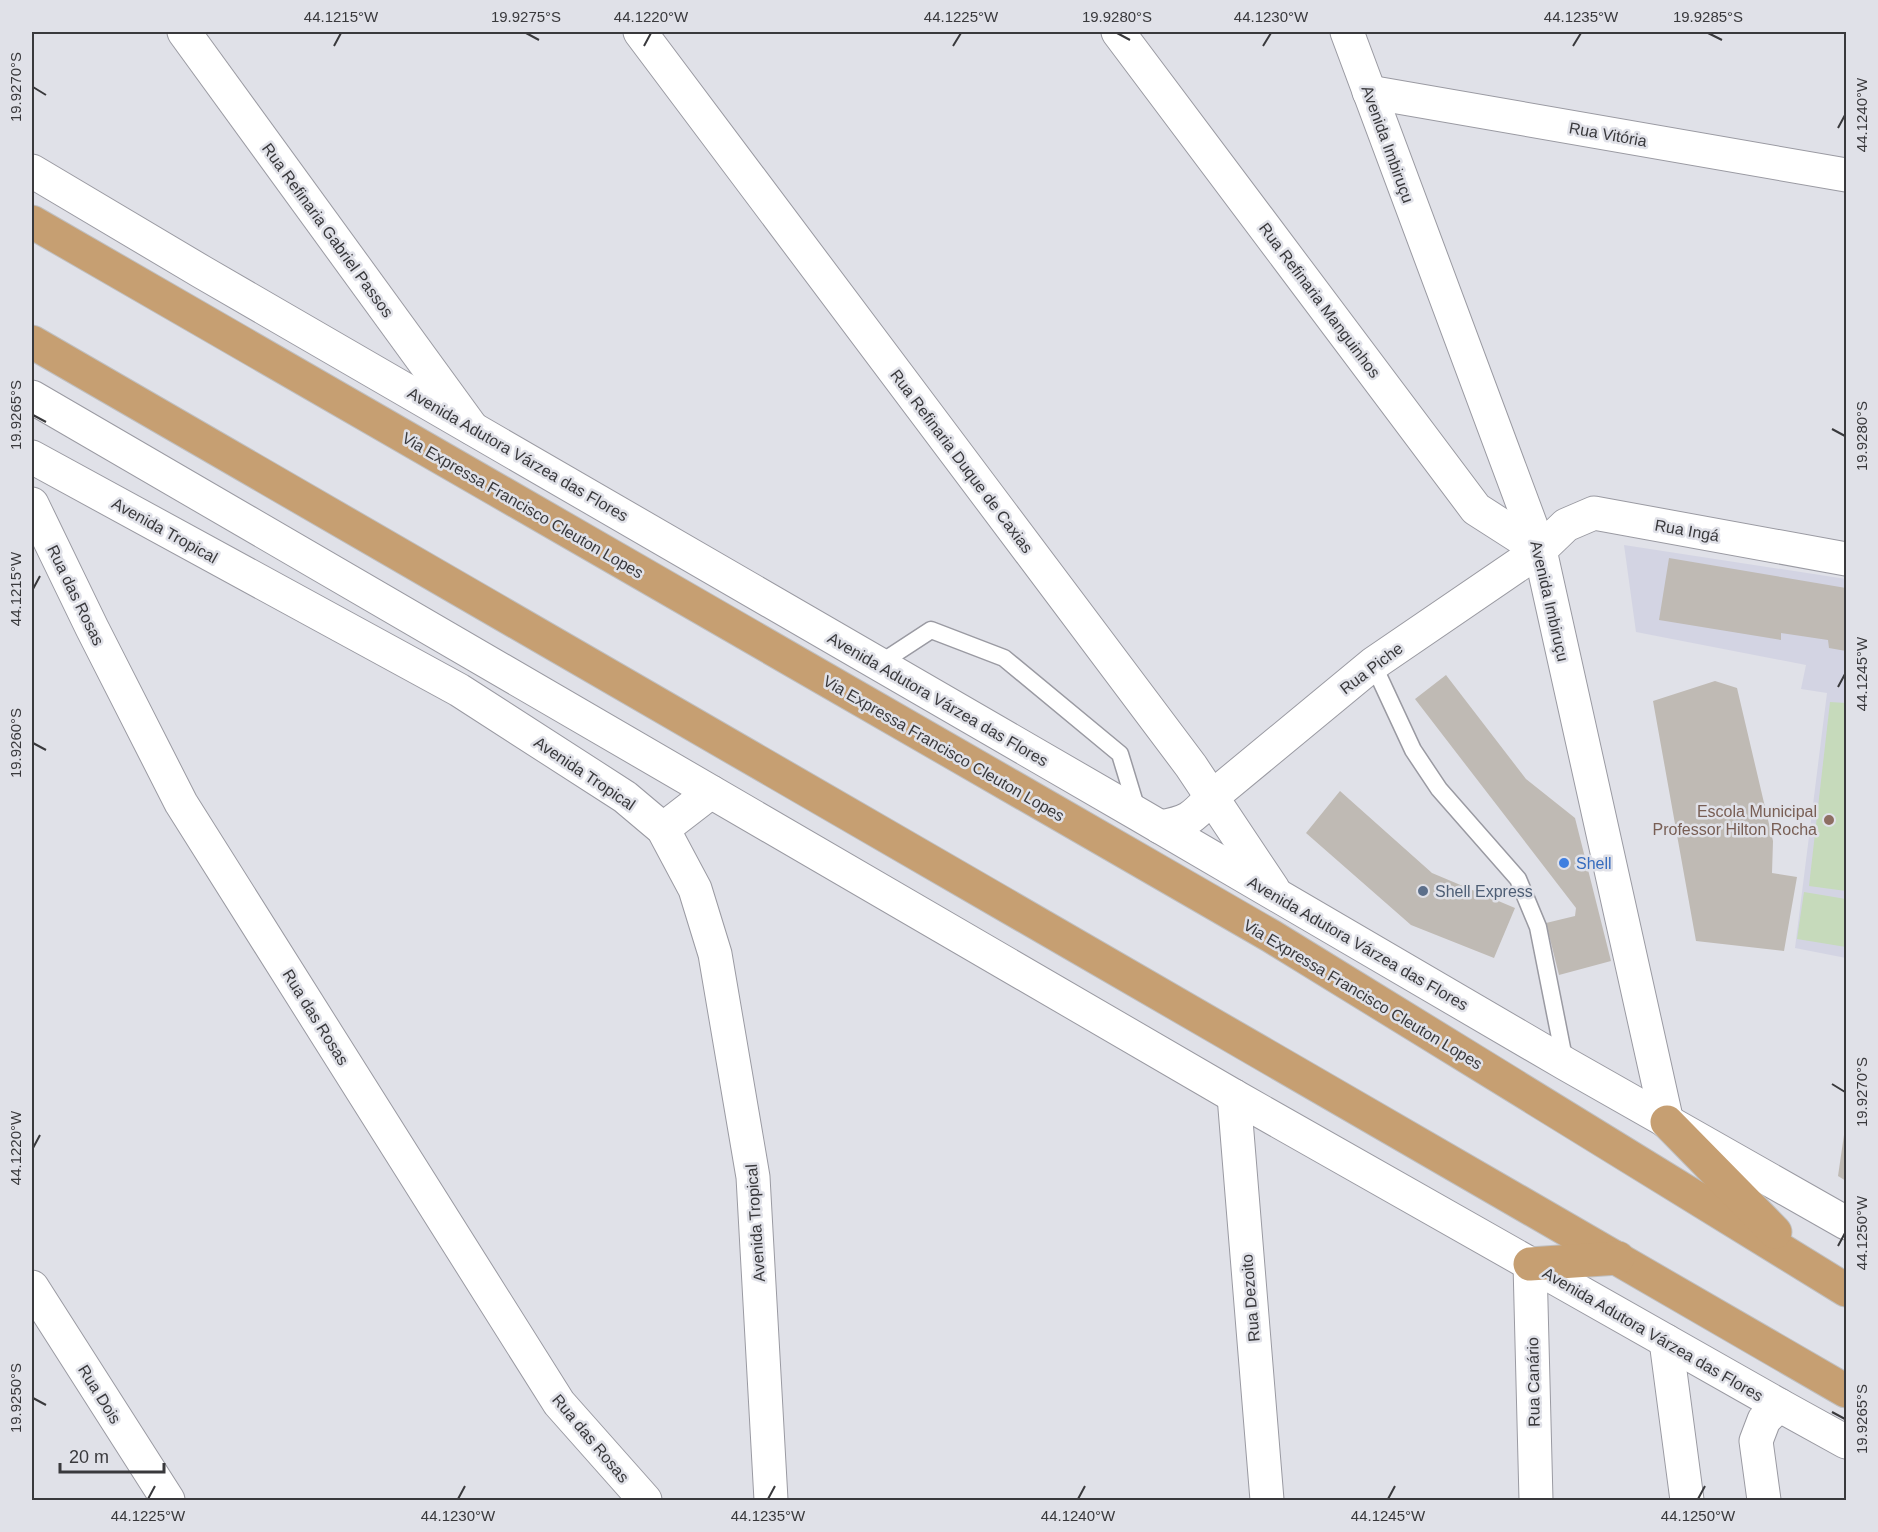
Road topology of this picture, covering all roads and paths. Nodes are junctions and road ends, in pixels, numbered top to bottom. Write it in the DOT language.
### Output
graph roads {
  1 [pos="184,32"];
  2 [pos="640,32"];
  3 [pos="1118,32"];
  4 [pos="1347,32"];
  5 [pos="1369,92"];
  6 [pos="32,171"];
  7 [pos="1846,175"];
  8 [pos="32,222"];
  9 [pos="32,342"];
  10 [pos="32,397"];
  11 [pos="472,428"];
  12 [pos="32,457"];
  13 [pos="32,504"];
  14 [pos="1540,550"];
  15 [pos="1846,559"];
  16 [pos="879,664"];
  17 [pos="1373,664"];
  18 [pos="711,792"];
  19 [pos="1212,797"];
  20 [pos="1149,820"];
  21 [pos="663,829"];
  22 [pos="1277,896"];
  23 [pos="1566,1064"];
  24 [pos="1234,1096"];
  25 [pos="1667,1122"];
  26 [pos="1846,1223"];
  27 [pos="1618,1258"];
  28 [pos="1530,1264"];
  29 [pos="1812,1270"];
  30 [pos="32,1287"];
  31 [pos="1846,1290"];
  32 [pos="1666,1341"];
  33 [pos="1846,1391"];
  34 [pos="1779,1405"];
  35 [pos="1846,1442"];
  36 [pos="168,1500"];
  37 [pos="645,1500"];
  38 [pos="771,1500"];
  39 [pos="1267,1500"];
  40 [pos="1536,1500"];
  41 [pos="1687,1500"];
  42 [pos="1764,1500"];
  1 -- 11 [label="street, Rua Refinaria Gabriel Passos"];
  2 -- 19 [label="street, Rua Refinaria Duque de Caxias"];
  3 -- 14 [label="street, Rua Refinaria Manguinhos"];
  4 -- 5 [label="street, Avenida Imbiruçu"];
  5 -- 7 [label="street, Rua Vitória"];
  5 -- 14 [label="street, Avenida Imbiruçu"];
  6 -- 11 [label="street, Avenida Adutora Várzea das Flores"];
  8 -- 29 [label="highway, Via Expressa Francisco Cleuton Lopes"];
  9 -- 27 [label="highway"];
  10 -- 18 [label="street, Avenida Adutora Várzea das Flores"];
  11 -- 16 [label="street, Avenida Adutora Várzea das Flores"];
  12 -- 21 [label="street, Avenida Tropical"];
  13 -- 37 [label="street, Rua das Rosas"];
  14 -- 15 [label="street, Rua Ingá"];
  14 -- 17 [label="street, Rua Piche"];
  14 -- 25 [label="street, Avenida Imbiruçu"];
  16 -- 20 [label="street, Avenida Adutora Várzea das Flores"];
  16 -- 20 [label="lane"];
  17 -- 19 [label="street, Rua Piche"];
  17 -- 23 [label="lane"];
  18 -- 21 [label="street"];
  18 -- 24 [label="street, Avenida Adutora Várzea das Flores"];
  19 -- 20 [label="street, Rua Piche"];
  19 -- 22 [label="street, Rua Refinaria Duque de Caxias"];
  20 -- 22 [label="street, Avenida Adutora Várzea das Flores"];
  21 -- 38 [label="street, Avenida Tropical"];
  22 -- 23 [label="street, Avenida Adutora Várzea das Flores"];
  23 -- 25 [label="street, Avenida Adutora Várzea das Flores"];
  24 -- 28 [label="street, Avenida Adutora Várzea das Flores"];
  24 -- 39 [label="street, Rua Dezoito"];
  25 -- 26 [label="street, Avenida Adutora Várzea das Flores"];
  25 -- 29 [label="highway"];
  27 -- 28 [label="highway"];
  27 -- 33 [label="highway"];
  28 -- 32 [label="street, Avenida Adutora Várzea das Flores"];
  28 -- 40 [label="street, Rua Canário"];
  29 -- 31 [label="highway, Via Expressa Francisco Cleuton Lopes"];
  30 -- 36 [label="street, Rua Dois"];
  32 -- 34 [label="street, Avenida Adutora Várzea das Flores"];
  32 -- 41 [label="street"];
  34 -- 35 [label="street, Avenida Adutora Várzea das Flores"];
  34 -- 42 [label="street"];
}
